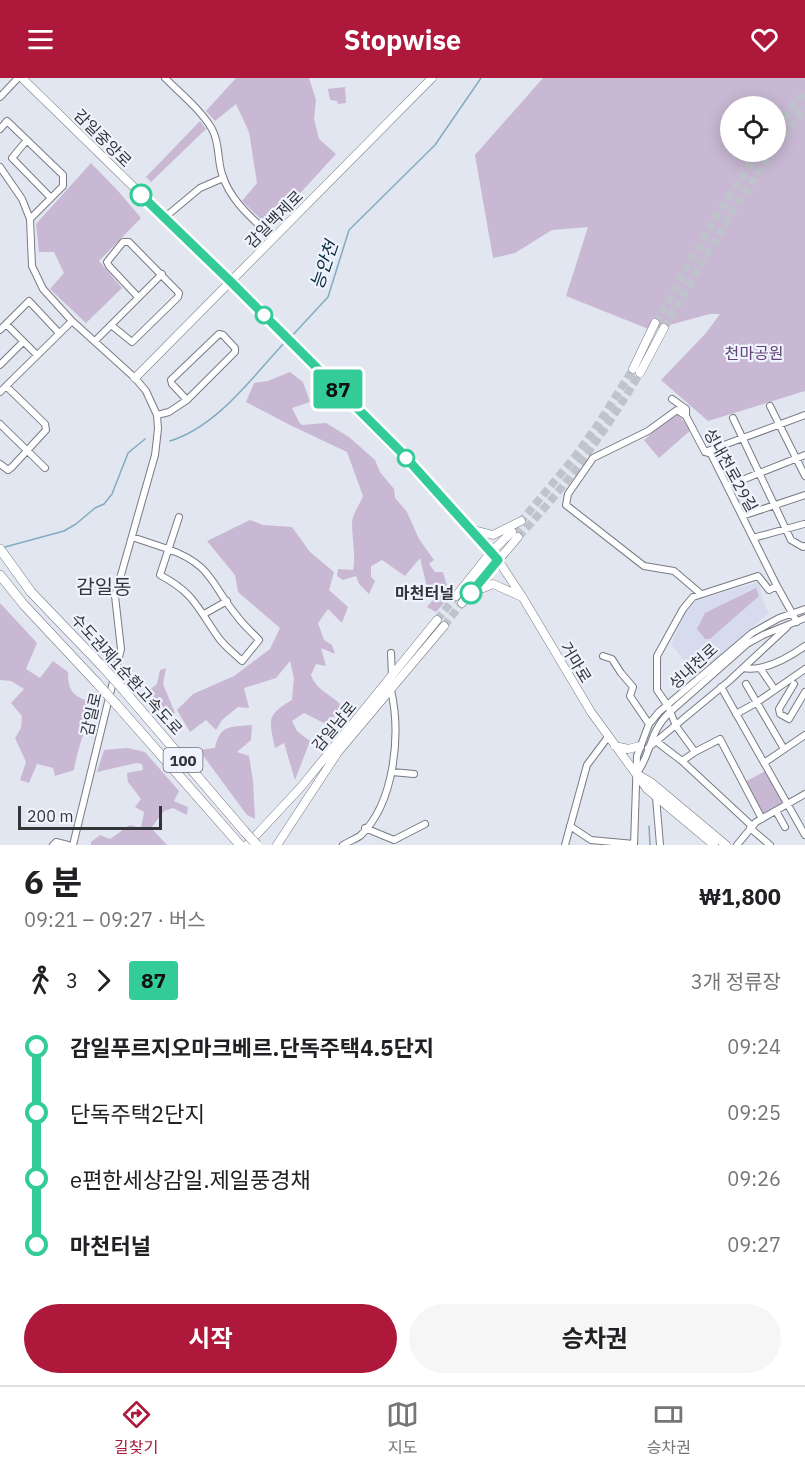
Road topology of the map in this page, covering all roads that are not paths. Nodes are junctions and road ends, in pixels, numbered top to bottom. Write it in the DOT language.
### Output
graph roads {
  1 [pos="18,78"];
  2 [pos="22,78"];
  3 [pos="165,78"];
  4 [pos="432,78"];
  5 [pos="0,97"];
  6 [pos="0,129"];
  7 [pos="27,140"];
  8 [pos="0,167"];
  9 [pos="223,178"];
  10 [pos="51,198"];
  11 [pos="164,218"];
  12 [pos="30,219"];
  13 [pos="273,238"];
  14 [pos="162,274"];
  15 [pos="231,282"];
  16 [pos="138,297"];
  17 [pos="72,321"];
  18 [pos="656,323"];
  19 [pos="6,324"];
  20 [pos="111,325"];
  21 [pos="664,328"];
  22 [pos="0,330"];
  23 [pos="59,333"];
  24 [pos="95,341"];
  25 [pos="23,342"];
  26 [pos="37,355"];
  27 [pos="0,365"];
  28 [pos="135,378"];
  29 [pos="6,386"];
  30 [pos="0,392"];
  31 [pos="672,399"];
  32 [pos="187,400"];
  33 [pos="770,406"];
  34 [pos="157,415"];
  35 [pos="805,415"];
  36 [pos="686,416"];
  37 [pos="733,417"];
  38 [pos="0,424"];
  39 [pos="778,426"];
  40 [pos="742,437"];
  41 [pos="28,452"];
  42 [pos="705,452"];
  43 [pos="805,455"];
  44 [pos="796,459"];
  45 [pos="0,464"];
  46 [pos="45,468"];
  47 [pos="759,472"];
  48 [pos="805,476"];
  49 [pos="727,486"];
  50 [pos="805,495"];
  51 [pos="775,507"];
  52 [pos="742,516"];
  53 [pos="179,517"];
  54 [pos="521,521"];
  55 [pos="804,524"];
  56 [pos="786,528"];
  57 [pos="470,529"];
  58 [pos="132,537"];
  59 [pos="753,538"];
  60 [pos="805,546"];
  61 [pos="0,549"];
  62 [pos="168,549"];
  63 [pos="491,552"];
  64 [pos="498,560"];
  65 [pos="2,578"];
  66 [pos="777,586"];
  67 [pos="472,592"];
  68 [pos="701,594"];
  69 [pos="456,596"];
  70 [pos="523,598"];
  71 [pos="227,601"];
  72 [pos="462,603"];
  73 [pos="805,609"];
  74 [pos="204,614"];
  75 [pos="794,614"];
  76 [pos="805,618"];
  77 [pos="797,622"];
  78 [pos="789,625"];
  79 [pos="802,648"];
  80 [pos="391,653"];
  81 [pos="603,656"];
  82 [pos="743,668"];
  83 [pos="760,668"];
  84 [pos="805,669"];
  85 [pos="392,677"];
  86 [pos="791,682"];
  87 [pos="746,684"];
  88 [pos="721,687"];
  89 [pos="391,690"];
  90 [pos="775,690"];
  91 [pos="805,690"];
  92 [pos="756,703"];
  93 [pos="669,709"];
  94 [pos="736,714"];
  95 [pos="649,724"];
  96 [pos="676,726"];
  97 [pos="805,735"];
  98 [pos="608,737"];
  99 [pos="657,742"];
  100 [pos="615,746"];
  101 [pos="644,747"];
  102 [pos="784,749"];
  103 [pos="695,752"];
  104 [pos="682,761"];
  105 [pos="764,763"];
  106 [pos="392,772"];
  107 [pos="414,774"];
  108 [pos="636,774"];
  109 [pos="805,795"];
  110 [pos="656,797"];
  111 [pos="788,804"];
  112 [pos="776,811"];
  113 [pos="762,819"];
  114 [pos="426,824"];
  115 [pos="570,826"];
  116 [pos="751,827"];
  117 [pos="785,827"];
  118 [pos="365,828"];
  119 [pos="804,831"];
  120 [pos="238,843"];
  121 [pos="634,844"];
  122 [pos="52,845"];
  123 [pos="68,845"];
  124 [pos="73,845"];
  125 [pos="247,845"];
  126 [pos="257,845"];
  127 [pos="277,845"];
  128 [pos="343,845"];
  129 [pos="565,845"];
  130 [pos="660,845"];
  131 [pos="714,845"];
  132 [pos="726,845"];
  133 [pos="737,845"];
  134 [pos="770,845"];
  1 -- 5 [label="street"];
  2 -- 11 [label="main road, 감일중앙로"];
  3 -- 9 [label="street"];
  4 -- 13 [label="main road, 감일백제로"];
  6 -- 7 [label="street"];
  7 -- 10 [label="street"];
  7 -- 10 [label="street"];
  8 -- 12 [label="street"];
  9 -- 11 [label="street"];
  9 -- 13 [label="street"];
  10 -- 12 [label="street"];
  11 -- 15 [label="main road, 감일중앙로"];
  12 -- 17 [label="street"];
  13 -- 15 [label="main road, 감일백제로"];
  14 -- 16 [label="street"];
  14 -- 16 [label="street"];
  14 -- 20 [label="street"];
  15 -- 28 [label="main road, 감일백제로"];
  15 -- 57 [label="main road, 감일중앙로"];
  16 -- 20 [label="street"];
  17 -- 23 [label="street"];
  17 -- 24 [label="street"];
  18 -- 21 [label="main road"];
  19 -- 22 [label="street"];
  19 -- 23 [label="street"];
  19 -- 25 [label="street"];
  20 -- 24 [label="street"];
  23 -- 26 [label="street"];
  24 -- 28 [label="street"];
  25 -- 26 [label="street"];
  25 -- 27 [label="street"];
  26 -- 29 [label="street"];
  28 -- 34 [label="street"];
  29 -- 30 [label="street"];
  29 -- 41 [label="street"];
  31 -- 36 [label="street, 성내천로29길"];
  32 -- 32 [label="street"];
  32 -- 34 [label="street"];
  33 -- 39 [label="street"];
  34 -- 58 [label="street, 감일로"];
  35 -- 39 [label="street"];
  36 -- 42 [label="street, 성내천로29길"];
  36 -- 68 [label="street"];
  37 -- 40 [label="street"];
  38 -- 41 [label="street"];
  39 -- 40 [label="street"];
  39 -- 44 [label="street"];
  40 -- 42 [label="street"];
  40 -- 47 [label="street"];
  41 -- 45 [label="street"];
  41 -- 46 [label="street"];
  42 -- 49 [label="street, 성내천로29길"];
  43 -- 44 [label="street"];
  44 -- 47 [label="street"];
  44 -- 48 [label="street"];
  47 -- 49 [label="street"];
  47 -- 51 [label="street"];
  49 -- 52 [label="street, 성내천로29길"];
  50 -- 51 [label="street"];
  51 -- 52 [label="street"];
  51 -- 56 [label="street"];
  52 -- 59 [label="street, 성내천로29길"];
  53 -- 62 [label="street"];
  54 -- 57 [label="main road"];
  55 -- 56 [label="street, 성내천로29길"];
  56 -- 59 [label="street, 성내천로29길"];
  56 -- 60 [label="street"];
  57 -- 63 [label="main road, 감일중앙로"];
  58 -- 62 [label="street"];
  58 -- 124 [label="street, 감일로"];
  59 -- 66 [label="street, 성내천로29길"];
  61 -- 126 [label="highway, 수도권제1순환고속도로 / 100, bridge"];
  62 -- 71 [label="street"];
  62 -- 74 [label="street"];
  63 -- 64 [label="main road, 감일중앙로"];
  63 -- 64 [label="main road"];
  63 -- 69 [label="main road"];
  64 -- 67 [label="main road"];
  64 -- 70 [label="main road, 거마로"];
  65 -- 120 [label="highway, 수도권제1순환고속도로 / 100, bridge"];
  66 -- 68 [label="street"];
  66 -- 75 [label="street, 성내천로29길"];
  67 -- 70 [label="main road"];
  67 -- 72 [label="main road"];
  68 -- 93 [label="street"];
  70 -- 98 [label="main road, 거마로"];
  71 -- 74 [label="street"];
  71 -- 74 [label="street"];
  73 -- 75 [label="street, 성내천로"];
  75 -- 77 [label="street, 성내천로29길"];
  75 -- 93 [label="street, 성내천로"];
  76 -- 77 [label="street, 성내천로"];
  77 -- 78 [label="street, 성내천로"];
  78 -- 82 [label="street"];
  78 -- 93 [label="street, 성내천로"];
  79 -- 83 [label="street"];
  80 -- 85 [label="street"];
  81 -- 95 [label="street"];
  82 -- 83 [label="street"];
  82 -- 88 [label="street"];
  83 -- 90 [label="street"];
  84 -- 86 [label="street"];
  85 -- 89 [label="main road, 감일남로"];
  85 -- 125 [label="main road, 감일남로"];
  86 -- 90 [label="street"];
  86 -- 91 [label="street"];
  86 -- 91 [label="street"];
  87 -- 92 [label="street"];
  88 -- 94 [label="street"];
  88 -- 96 [label="street"];
  89 -- 106 [label="street"];
  89 -- 127 [label="main road, 감일남로"];
  90 -- 92 [label="street"];
  92 -- 94 [label="street"];
  92 -- 102 [label="street"];
  93 -- 95 [label="street, 성내천로"];
  93 -- 96 [label="street"];
  93 -- 101 [label="street, 성내천로"];
  94 -- 105 [label="street"];
  95 -- 101 [label="street, 성내천로"];
  96 -- 99 [label="street"];
  96 -- 103 [label="street"];
  97 -- 102 [label="street"];
  98 -- 100 [label="main road, 거마로"];
  98 -- 115 [label="street"];
  99 -- 101 [label="street"];
  99 -- 104 [label="street"];
  100 -- 101 [label="main road"];
  100 -- 108 [label="main road, 거마로"];
  101 -- 108 [label="street, 성내천로"];
  102 -- 105 [label="street"];
  103 -- 104 [label="street"];
  103 -- 113 [label="street"];
  104 -- 116 [label="street"];
  105 -- 111 [label="street"];
  106 -- 107 [label="street"];
  106 -- 118 [label="street"];
  108 -- 110 [label="main road, 거마로"];
  108 -- 121 [label="street, 성내천로"];
  108 -- 132 [label="main road, 거마로"];
  109 -- 111 [label="street"];
  110 -- 130 [label="street"];
  110 -- 131 [label="main road, 거마로"];
  111 -- 112 [label="street"];
  111 -- 119 [label="street"];
  112 -- 113 [label="street"];
  112 -- 117 [label="street"];
  113 -- 116 [label="street"];
  114 -- 118 [label="street"];
  115 -- 121 [label="street, 성내천로"];
  115 -- 129 [label="street"];
  116 -- 133 [label="street"];
  116 -- 134 [label="street"];
  118 -- 128 [label="street"];
  122 -- 123 [label="street"];
}
